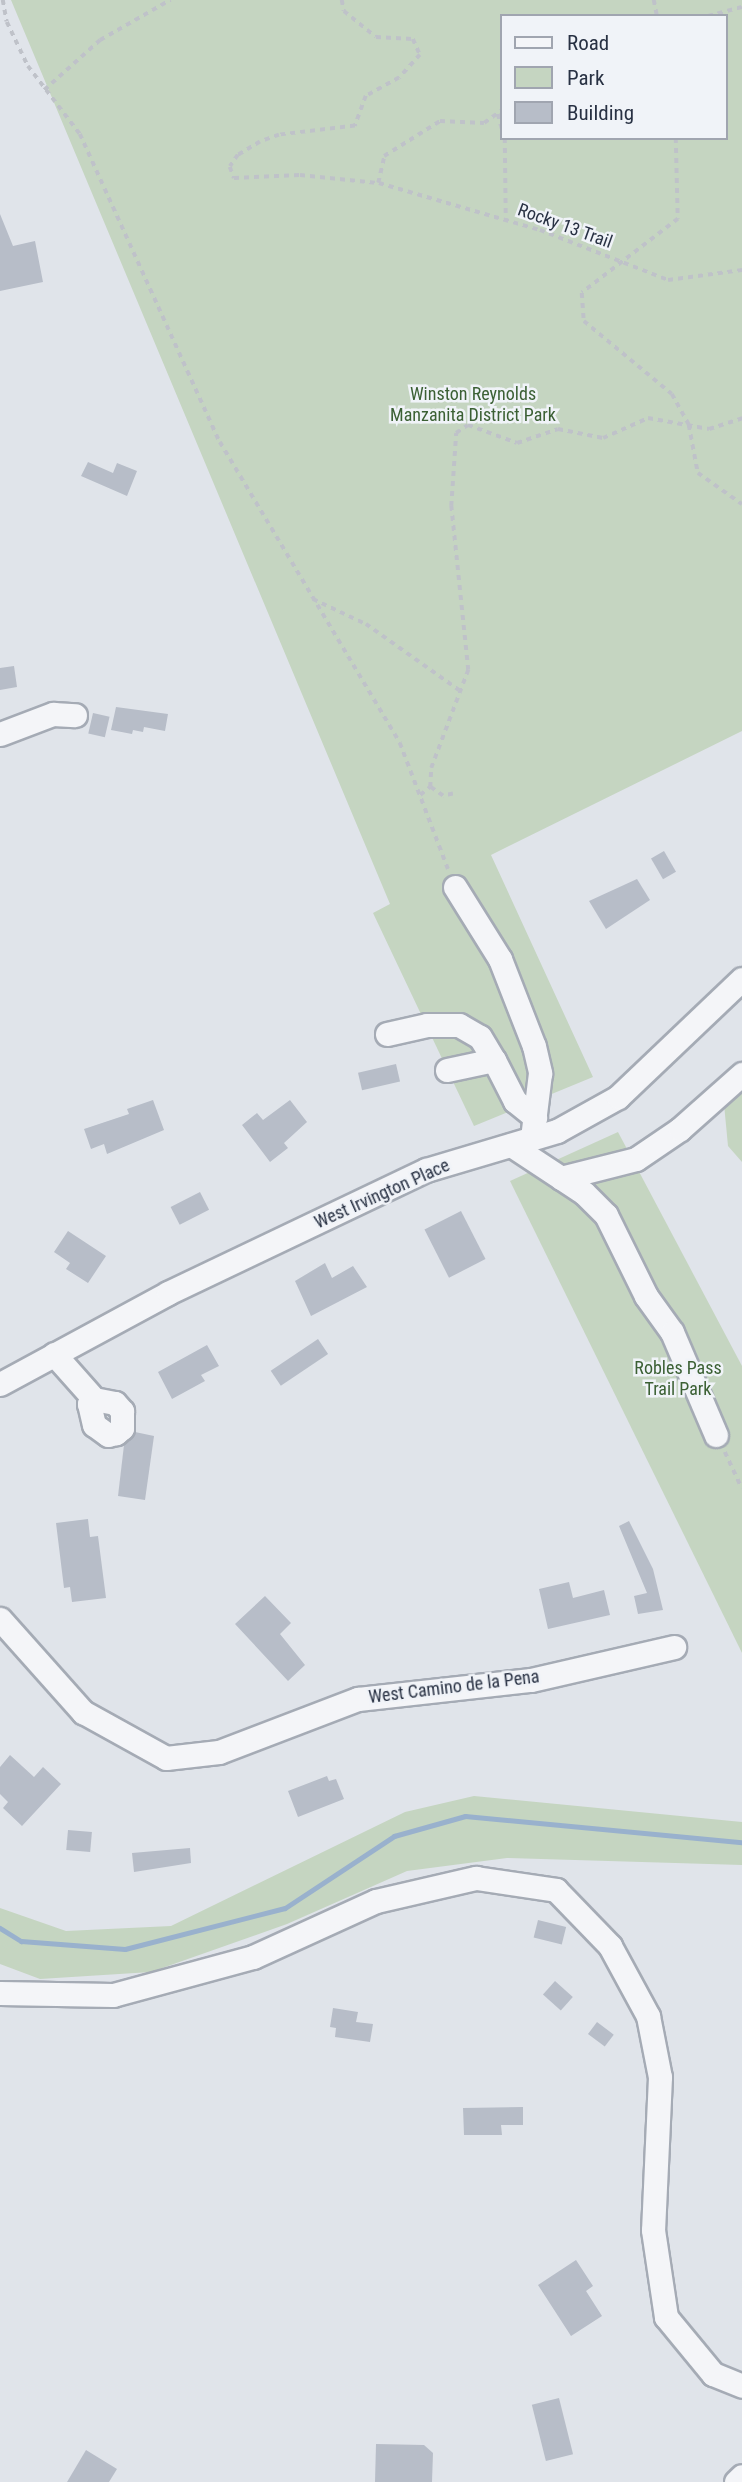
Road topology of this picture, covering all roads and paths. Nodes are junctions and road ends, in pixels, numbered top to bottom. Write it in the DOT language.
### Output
graph roads {
  1 [pos="3,0"];
  2 [pos="170,0"];
  3 [pos="342,0"];
  4 [pos="742,7"];
  5 [pos="716,14"];
  6 [pos="44,90"];
  7 [pos="500,112"];
  8 [pos="497,114"];
  9 [pos="500,123"];
  10 [pos="505,140"];
  11 [pos="676,140"];
  12 [pos="379,183"];
  13 [pos="506,220"];
  14 [pos="622,262"];
  15 [pos="742,270"];
  16 [pos="742,418"];
  17 [pos="689,425"];
  18 [pos="742,504"];
  19 [pos="312,598"];
  20 [pos="459,690"];
  21 [pos="75,715"];
  22 [pos="0,734"];
  23 [pos="430,787"];
  24 [pos="453,794"];
  25 [pos="420,795"];
  26 [pos="455,887"];
  27 [pos="742,979"];
  28 [pos="387,1034"];
  29 [pos="494,1060"];
  30 [pos="447,1070"];
  31 [pos="742,1074"];
  32 [pos="526,1134"];
  33 [pos="561,1178"];
  34 [pos="54,1354"];
  35 [pos="0,1384"];
  36 [pos="94,1399"];
  37 [pos="716,1435"];
  38 [pos="742,1488"];
  39 [pos="0,1619"];
  40 [pos="674,1647"];
  41 [pos="0,1993"];
  42 [pos="742,2386"];
  43 [pos="742,2476"];
  44 [pos="736,2482"];
  1 -- 6 [label="path"];
  2 -- 6 [label="path"];
  3 -- 12 [label="path, Rocky 13 Trail"];
  4 -- 5 [label="path"];
  6 -- 19 [label="path"];
  7 -- 8 [label="path"];
  8 -- 9 [label="path"];
  8 -- 12 [label="path"];
  10 -- 13 [label="path"];
  11 -- 14 [label="path"];
  12 -- 13 [label="path, Rocky 13 Trail"];
  13 -- 14 [label="path, Rocky 13 Trail"];
  14 -- 15 [label="path, Rocky 13 Trail"];
  14 -- 17 [label="path"];
  16 -- 17 [label="path"];
  17 -- 18 [label="path"];
  17 -- 20 [label="path"];
  19 -- 20 [label="path"];
  19 -- 25 [label="path"];
  20 -- 23 [label="path"];
  21 -- 22 [label="street"];
  23 -- 24 [label="path"];
  23 -- 25 [label="path"];
  25 -- 26 [label="path"];
  26 -- 32 [label="street"];
  27 -- 32 [label="street, West Irvington Place"];
  28 -- 29 [label="street"];
  29 -- 30 [label="street"];
  29 -- 32 [label="street"];
  31 -- 33 [label="street"];
  32 -- 33 [label="street"];
  32 -- 34 [label="street, West Irvington Place"];
  33 -- 37 [label="street"];
  34 -- 35 [label="street, West Irvington Place"];
  34 -- 36 [label="street"];
  37 -- 38 [label="path"];
  39 -- 40 [label="street, West Camino de la Pena"];
  41 -- 42 [label="street"];
  43 -- 44 [label="street"];
}
